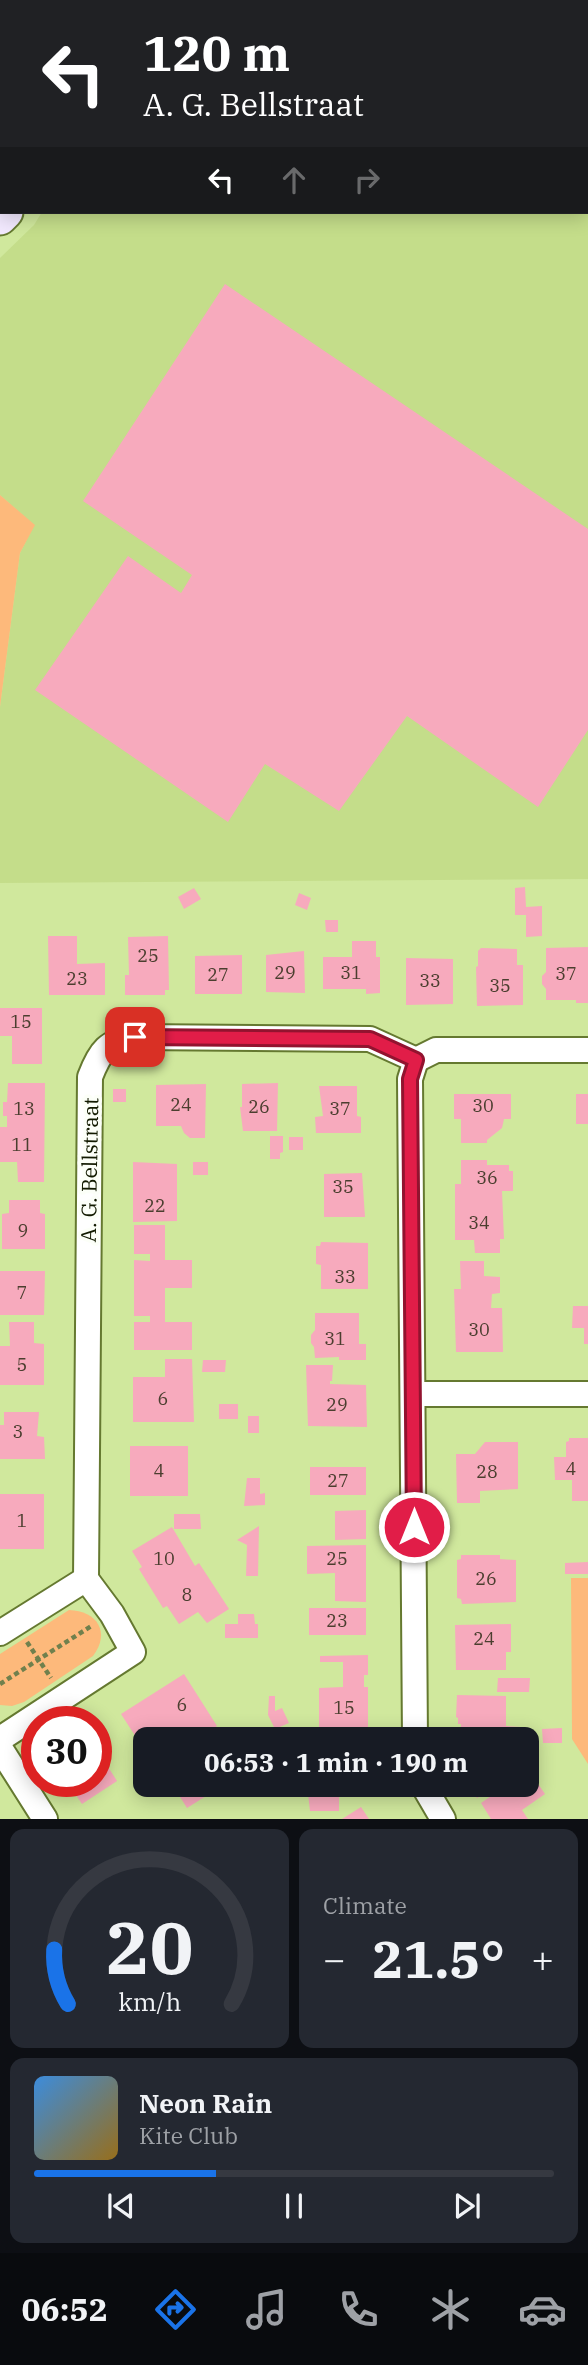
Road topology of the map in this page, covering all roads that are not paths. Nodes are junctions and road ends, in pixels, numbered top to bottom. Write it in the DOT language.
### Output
graph roads {
  1 [pos="588,1049"];
  2 [pos="416,1060"];
  3 [pos="413,1394"];
  4 [pos="588,1394"];
  5 [pos="86,1579"];
  6 [pos="8,1628"];
  7 [pos="415,1727"];
  8 [pos="0,1739"];
  9 [pos="0,1748"];
  10 [pos="431,1797"];
  11 [pos="45,1819"];
  12 [pos="443,1819"];
  1 -- 2 [label="street"];
  2 -- 3 [label="street"];
  2 -- 5 [label="street, A. G. Bellstraat"];
  3 -- 4 [label="street"];
  3 -- 7 [label="street"];
  5 -- 6 [label="street"];
  5 -- 8 [label="street"];
  9 -- 11 [label="street"];
  10 -- 12 [label="street"];
}
